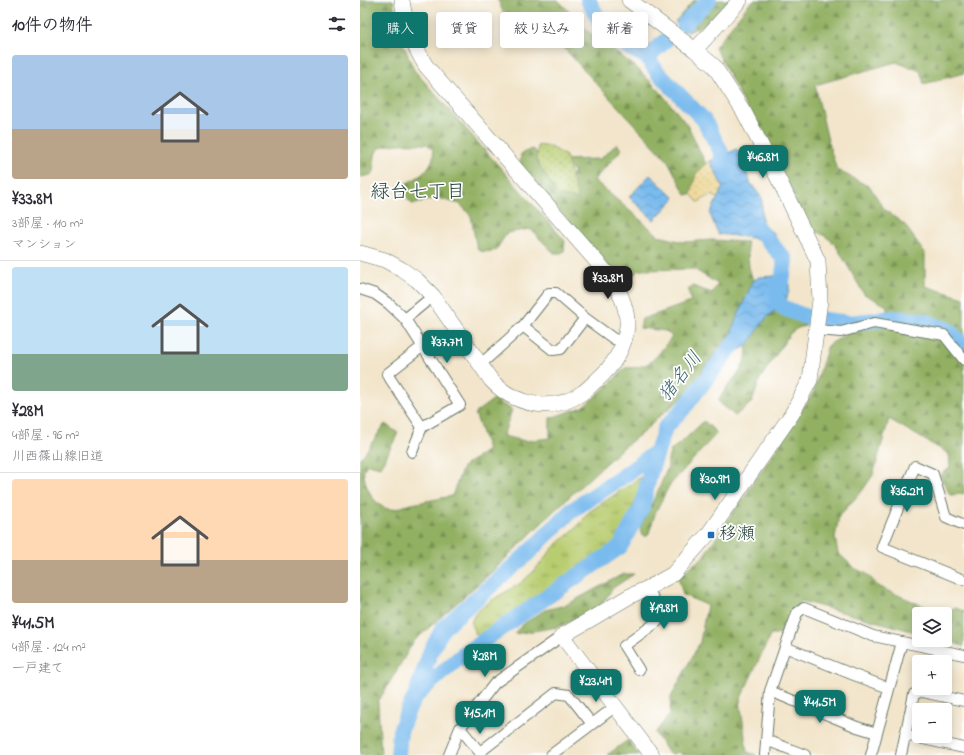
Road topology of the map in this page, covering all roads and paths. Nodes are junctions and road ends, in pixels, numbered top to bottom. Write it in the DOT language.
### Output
graph roads {
  1 [pos="402,0"];
  2 [pos="629,0"];
  3 [pos="740,0"];
  4 [pos="695,50"];
  5 [pos="360,253"];
  6 [pos="360,289"];
  7 [pos="433,296"];
  8 [pos="585,318"];
  9 [pos="404,319"];
  10 [pos="818,322"];
  11 [pos="523,326"];
  12 [pos="624,341"];
  13 [pos="423,346"];
  14 [pos="964,360"];
  15 [pos="480,365"];
  16 [pos="422,427"];
  17 [pos="412,452"];
  18 [pos="964,525"];
  19 [pos="964,580"];
  20 [pos="648,588"];
  21 [pos="562,636"];
  22 [pos="902,642"];
  23 [pos="785,647"];
  24 [pos="964,655"];
  25 [pos="639,670"];
  26 [pos="889,688"];
  27 [pos="770,691"];
  28 [pos="964,701"];
  29 [pos="616,706"];
  30 [pos="592,724"];
  31 [pos="460,728"];
  32 [pos="877,733"];
  33 [pos="905,735"];
  34 [pos="766,740"];
  35 [pos="964,748"];
  36 [pos="481,754"];
  37 [pos="449,755"];
  38 [pos="551,755"];
  39 [pos="652,755"];
  40 [pos="765,755"];
  41 [pos="806,755"];
  42 [pos="871,755"];
  43 [pos="901,755"];
  1 -- 12 [label="street"];
  2 -- 4 [label="street"];
  3 -- 4 [label="street"];
  4 -- 10 [label="street"];
  5 -- 7 [label="street"];
  6 -- 9 [label="street"];
  7 -- 9 [label="street"];
  7 -- 15 [label="street"];
  8 -- 11 [label="street"];
  8 -- 11 [label="street"];
  8 -- 12 [label="street"];
  9 -- 13 [label="street"];
  10 -- 14 [label="street"];
  10 -- 20 [label="street"];
  11 -- 15 [label="street"];
  12 -- 15 [label="street"];
  13 -- 16 [label="street"];
  13 -- 16 [label="street"];
  16 -- 17 [label="street"];
  18 -- 19 [label="street"];
  20 -- 21 [label="street"];
  20 -- 25 [label="street"];
  21 -- 29 [label="street"];
  21 -- 31 [label="street"];
  22 -- 23 [label="street"];
  22 -- 24 [label="street"];
  22 -- 26 [label="street"];
  23 -- 26 [label="street"];
  23 -- 27 [label="street"];
  26 -- 32 [label="street"];
  27 -- 32 [label="street"];
  27 -- 34 [label="street"];
  28 -- 33 [label="street"];
  29 -- 30 [label="street"];
  29 -- 39 [label="street"];
  30 -- 36 [label="street"];
  30 -- 38 [label="street"];
  31 -- 36 [label="street"];
  31 -- 37 [label="street"];
  32 -- 42 [label="street"];
  33 -- 35 [label="street"];
  33 -- 43 [label="street"];
  34 -- 40 [label="street"];
  34 -- 41 [label="street"];
}
